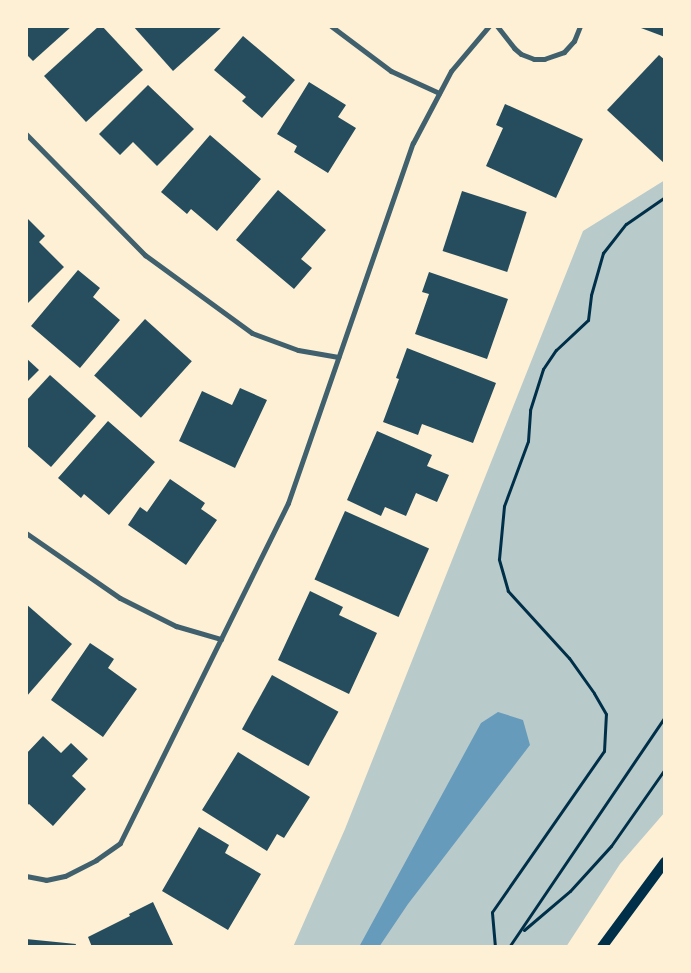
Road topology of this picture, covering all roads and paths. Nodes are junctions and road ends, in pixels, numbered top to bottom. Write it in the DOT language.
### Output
graph roads {
  1 [pos="331,26"];
  2 [pos="489,26"];
  3 [pos="498,26"];
  4 [pos="580,26"];
  5 [pos="439,93"];
  6 [pos="26,134"];
  7 [pos="665,196"];
  8 [pos="338,357"];
  9 [pos="26,534"];
  10 [pos="221,639"];
  11 [pos="665,717"];
  12 [pos="665,769"];
  13 [pos="665,862"];
  14 [pos="26,876"];
  15 [pos="522,932"];
  16 [pos="495,947"];
  17 [pos="510,947"];
  18 [pos="602,947"];
  1 -- 5 [label="street"];
  2 -- 5 [label="street"];
  3 -- 4 [label="street"];
  5 -- 8 [label="street"];
  6 -- 8 [label="street"];
  7 -- 16 [label="path"];
  8 -- 10 [label="street"];
  9 -- 10 [label="street"];
  10 -- 14 [label="street"];
  11 -- 15 [label="path"];
  12 -- 15 [label="path"];
  13 -- 18 [label="main road"];
  15 -- 17 [label="path"];
}
